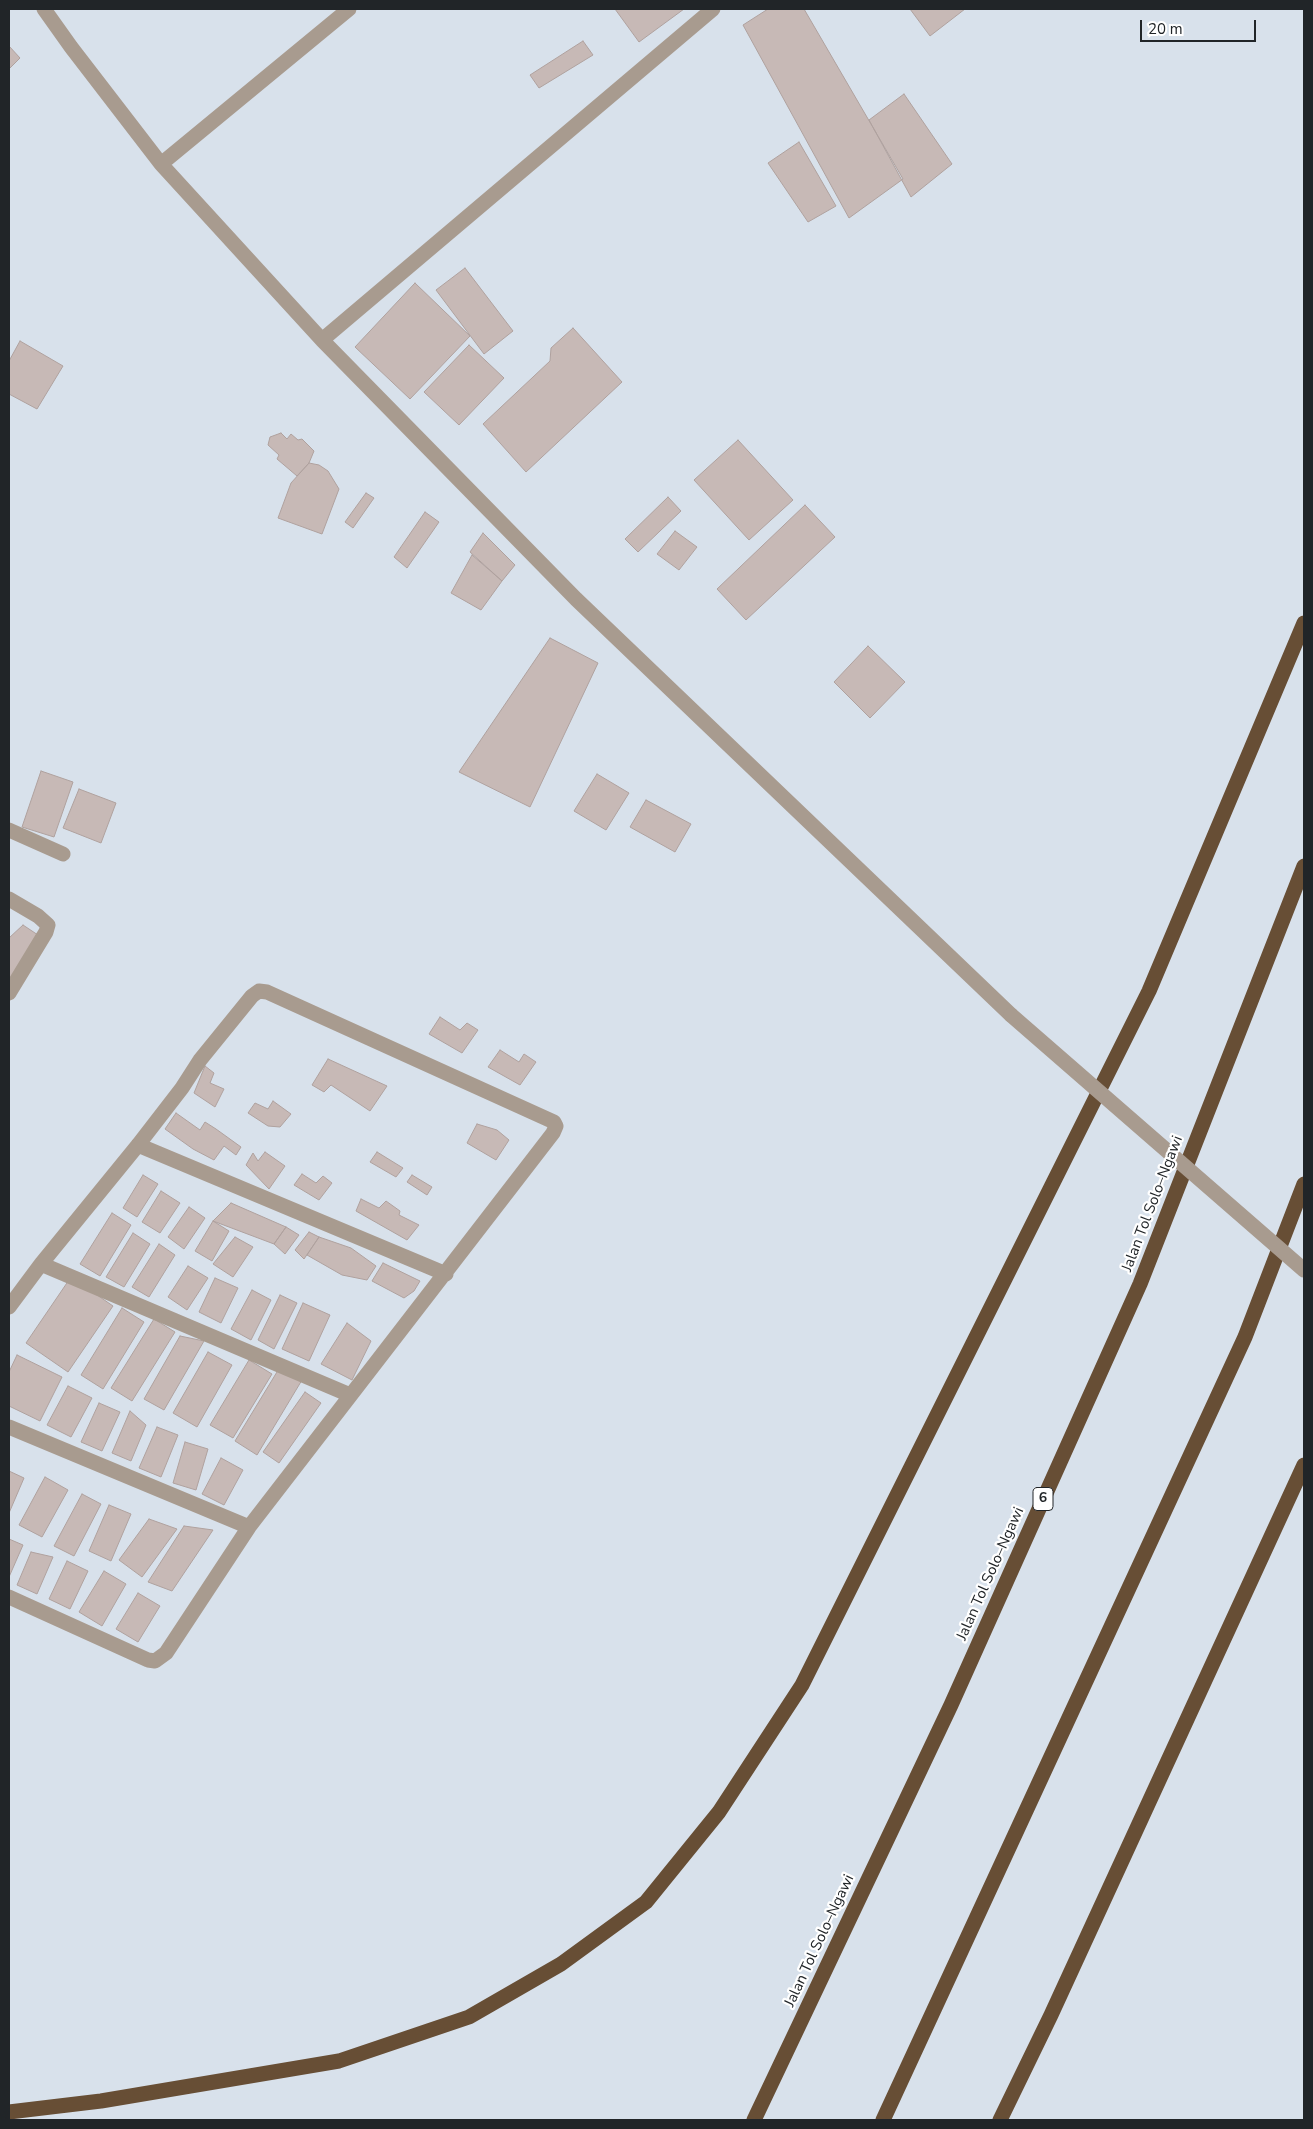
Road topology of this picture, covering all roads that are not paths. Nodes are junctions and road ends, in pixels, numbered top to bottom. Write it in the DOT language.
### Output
graph roads {
  1 [pos="44,9"];
  2 [pos="348,9"];
  3 [pos="713,9"];
  4 [pos="161,164"];
  5 [pos="322,340"];
  6 [pos="1304,623"];
  7 [pos="9,830"];
  8 [pos="63,854"];
  9 [pos="1304,866"];
  10 [pos="9,899"];
  11 [pos="9,994"];
  12 [pos="138,1145"];
  13 [pos="1304,1184"];
  14 [pos="41,1264"];
  15 [pos="1304,1270"];
  16 [pos="446,1274"];
  17 [pos="9,1307"];
  18 [pos="350,1395"];
  19 [pos="9,1427"];
  20 [pos="1304,1465"];
  21 [pos="249,1527"];
  22 [pos="9,1597"];
  23 [pos="9,2112"];
  24 [pos="754,2120"];
  25 [pos="882,2120"];
  26 [pos="1000,2120"];
  1 -- 4 [label="street"];
  2 -- 4 [label="street"];
  3 -- 5 [label="street"];
  4 -- 5 [label="street"];
  5 -- 15 [label="street, bridge"];
  6 -- 23 [label="highway"];
  7 -- 8 [label="street"];
  9 -- 24 [label="highway, Jalan Tol Solo–Ngawi / 6"];
  10 -- 11 [label="street"];
  12 -- 14 [label="street"];
  12 -- 16 [label="street"];
  12 -- 16 [label="street"];
  13 -- 25 [label="highway"];
  14 -- 17 [label="street"];
  14 -- 18 [label="street"];
  16 -- 18 [label="street"];
  18 -- 21 [label="street"];
  19 -- 21 [label="street"];
  20 -- 26 [label="highway"];
  21 -- 22 [label="street"];
}
